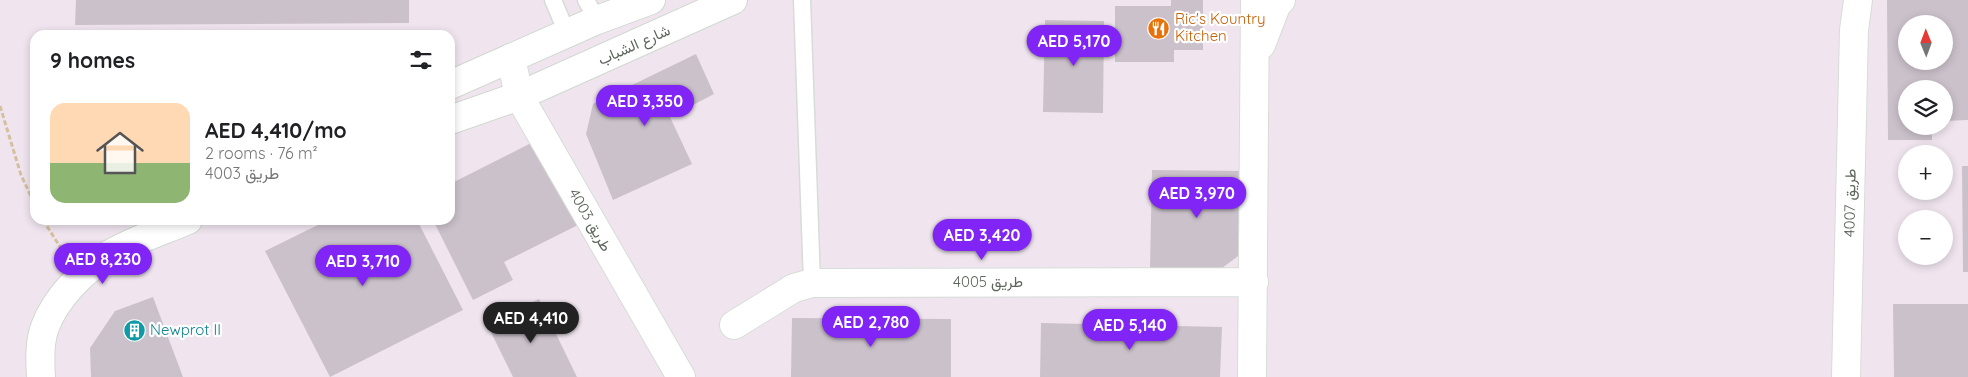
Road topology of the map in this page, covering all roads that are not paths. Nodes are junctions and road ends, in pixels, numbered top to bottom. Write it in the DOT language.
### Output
graph roads {
  1 [pos="552,0"];
  2 [pos="651,0"];
  3 [pos="733,0"];
  4 [pos="802,0"];
  5 [pos="1255,0"];
  6 [pos="1281,0"];
  7 [pos="1842,0"];
  8 [pos="1858,0"];
  9 [pos="591,10"];
  10 [pos="1854,30"];
  11 [pos="567,33"];
  12 [pos="511,58"];
  13 [pos="1254,71"];
  14 [pos="455,83"];
  15 [pos="519,96"];
  16 [pos="455,118"];
  17 [pos="164,225"];
  18 [pos="140,230"];
  19 [pos="1254,282"];
  20 [pos="812,283"];
  21 [pos="734,325"];
  22 [pos="678,376"];
  23 [pos="41,377"];
  24 [pos="1252,377"];
  25 [pos="1846,377"];
  1 -- 11 [label="lane"];
  2 -- 9 [label="street"];
  3 -- 15 [label="street, شارع الشباب"];
  4 -- 20 [label="lane"];
  5 -- 13 [label="street"];
  6 -- 13 [label="street"];
  7 -- 10 [label="street, طريق 4007"];
  8 -- 10 [label="street, طريق 4007"];
  9 -- 11 [label="street"];
  10 -- 25 [label="street, طريق 4007"];
  11 -- 12 [label="street"];
  12 -- 14 [label="street"];
  12 -- 15 [label="street, طريق 4003"];
  13 -- 19 [label="street"];
  15 -- 16 [label="street, شارع الشباب"];
  15 -- 22 [label="street, طريق 4003"];
  17 -- 18 [label="street"];
  18 -- 23 [label="street"];
  19 -- 20 [label="street, طريق 4005"];
  19 -- 24 [label="street"];
  20 -- 21 [label="street, طريق 4005"];
}
